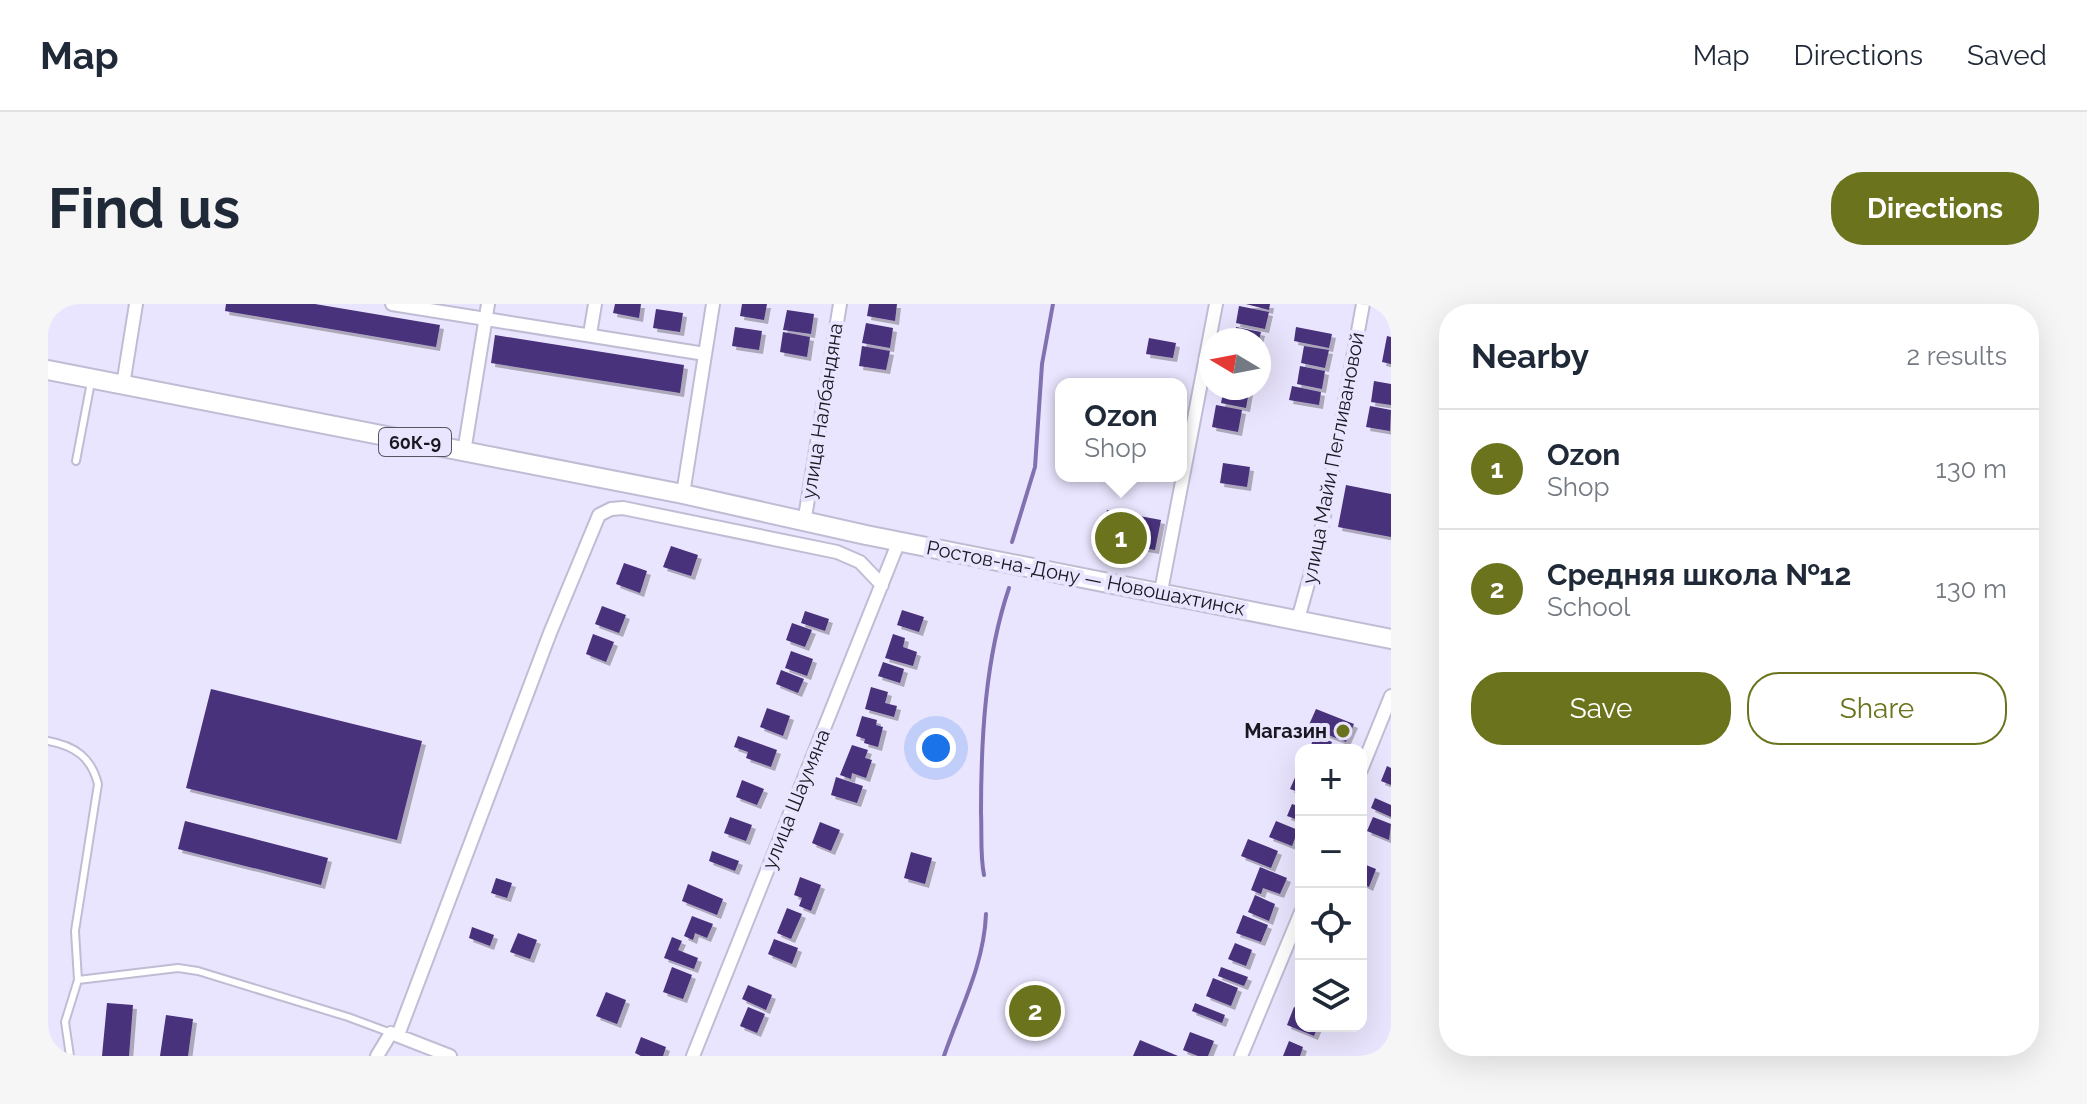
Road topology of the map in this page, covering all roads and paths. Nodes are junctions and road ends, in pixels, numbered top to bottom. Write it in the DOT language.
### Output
graph roads {
  1 [pos="136,304"];
  2 [pos="392,304"];
  3 [pos="595,304"];
  4 [pos="713,304"];
  5 [pos="840,304"];
  6 [pos="1216,304"];
  7 [pos="1363,304"];
  8 [pos="487,311"];
  9 [pos="590,334"];
  10 [pos="705,354"];
  11 [pos="48,370"];
  12 [pos="92,379"];
  13 [pos="123,385"];
  14 [pos="464,452"];
  15 [pos="1187,455"];
  16 [pos="76,461"];
  17 [pos="1182,482"];
  18 [pos="683,494"];
  19 [pos="781,514"];
  20 [pos="805,517"];
  21 [pos="899,541"];
  22 [pos="882,585"];
  23 [pos="1162,586"];
  24 [pos="1300,612"];
  25 [pos="1391,629"];
  26 [pos="1391,639"];
  27 [pos="1391,696"];
  28 [pos="48,741"];
  29 [pos="1367,755"];
  30 [pos="1295,926"];
  31 [pos="78,980"];
  32 [pos="394,1034"];
  33 [pos="70,1056"];
  34 [pos="377,1056"];
  35 [pos="450,1056"];
  36 [pos="693,1056"];
  37 [pos="1241,1056"];
  1 -- 13 [label="street"];
  2 -- 8 [label="street"];
  3 -- 9 [label="street"];
  4 -- 10 [label="street"];
  5 -- 20 [label="street, улица Налбандяна"];
  6 -- 15 [label="street"];
  7 -- 24 [label="street, улица Майи Пегливановой"];
  8 -- 9 [label="street"];
  8 -- 14 [label="street"];
  9 -- 10 [label="street"];
  10 -- 18 [label="street"];
  11 -- 12 [label="main road, Ростов-на-Дону — Новошахтинск / 60К-9"];
  12 -- 13 [label="main road, Ростов-на-Дону — Новошахтинск / 60К-9"];
  12 -- 16 [label="lane"];
  13 -- 14 [label="main road, Ростов-на-Дону — Новошахтинск / 60К-9"];
  14 -- 18 [label="main road, Ростов-на-Дону — Новошахтинск / 60К-9"];
  17 -- 23 [label="street"];
  18 -- 19 [label="main road, Ростов-на-Дону — Новошахтинск / 60К-9"];
  19 -- 20 [label="main road, Ростов-на-Дону — Новошахтинск / 60К-9"];
  19 -- 21 [label="main road, Ростов-на-Дону — Новошахтинск / 60К-9"];
  20 -- 23 [label="main road, Ростов-на-Дону — Новошахтинск / 60К-9"];
  21 -- 22 [label="street, улица Шаумяна"];
  21 -- 26 [label="main road, Ростов-на-Дону — Новошахтинск / 60К-9"];
  22 -- 32 [label="street"];
  22 -- 36 [label="street, улица Шаумяна"];
  23 -- 24 [label="main road, Ростов-на-Дону — Новошахтинск / 60К-9"];
  24 -- 25 [label="main road, Ростов-на-Дону — Новошахтинск / 60К-9"];
  27 -- 29 [label="street"];
  28 -- 31 [label="lane"];
  30 -- 37 [label="street"];
  31 -- 32 [label="lane"];
  31 -- 33 [label="lane"];
  32 -- 34 [label="street"];
  32 -- 35 [label="street"];
}
